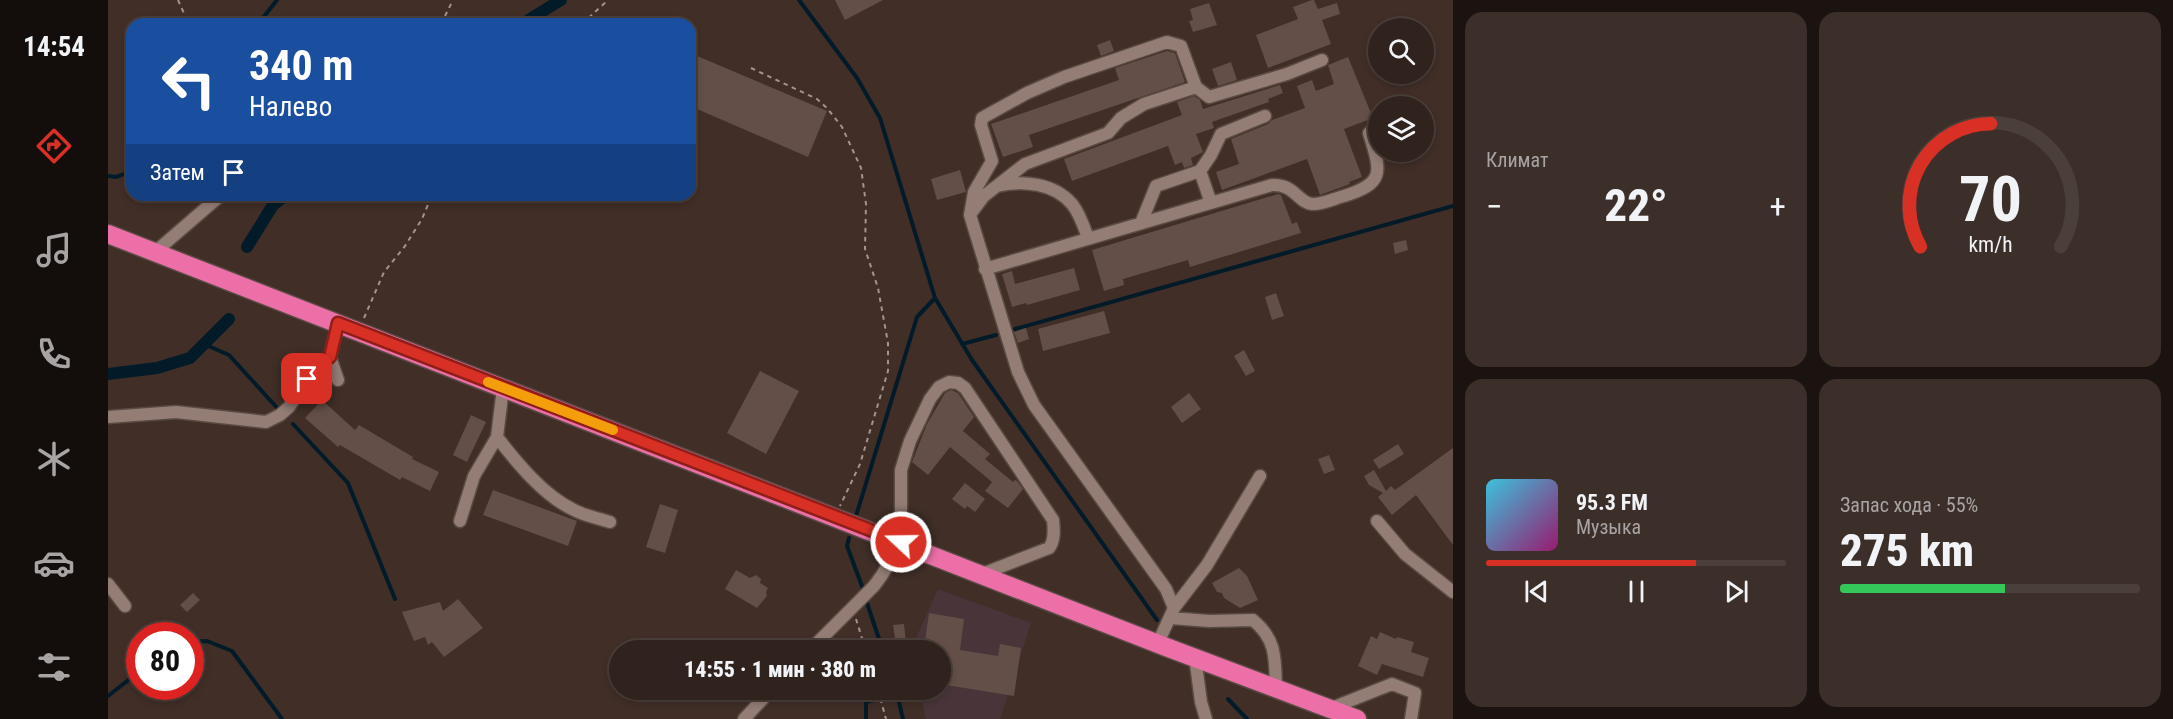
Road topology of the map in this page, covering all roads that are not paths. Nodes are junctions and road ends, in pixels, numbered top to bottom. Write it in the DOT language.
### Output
graph roads {
  1 [pos="1322,60"];
  2 [pos="1196,87"];
  3 [pos="1265,116"];
  4 [pos="1376,162"];
  5 [pos="1200,171"];
  6 [pos="997,186"];
  7 [pos="214,201"];
  8 [pos="1211,203"];
  9 [pos="970,215"];
  10 [pos="1141,223"];
  11 [pos="108,234"];
  12 [pos="1088,238"];
  13 [pos="155,252"];
  14 [pos="985,269"];
  15 [pos="338,323"];
  16 [pos="330,357"];
  17 [pos="338,380"];
  18 [pos="504,388"];
  19 [pos="108,417"];
  20 [pos="497,437"];
  21 [pos="1260,476"];
  22 [pos="460,521"];
  23 [pos="1377,521"];
  24 [pos="610,522"];
  25 [pos="901,542"];
  26 [pos="982,574"];
  27 [pos="108,584"];
  28 [pos="1453,592"];
  29 [pos="124,606"];
  30 [pos="1173,613"];
  31 [pos="820,640"];
  32 [pos="1158,643"];
  33 [pos="1195,657"];
  34 [pos="1276,689"];
  35 [pos="762,700"];
  36 [pos="1329,709"];
  37 [pos="744,719"];
  38 [pos="1206,719"];
  39 [pos="1357,719"];
  40 [pos="1411,719"];
  1 -- 2 [label="street"];
  2 -- 6 [label="street"];
  2 -- 9 [label="street"];
  3 -- 5 [label="street"];
  4 -- 8 [label="street"];
  5 -- 8 [label="street"];
  5 -- 10 [label="street"];
  6 -- 9 [label="street"];
  6 -- 12 [label="street"];
  7 -- 13 [label="street"];
  8 -- 10 [label="street"];
  9 -- 14 [label="street"];
  10 -- 12 [label="street"];
  11 -- 13 [label="highway"];
  12 -- 14 [label="street"];
  13 -- 15 [label="highway"];
  14 -- 30 [label="street"];
  15 -- 16 [label="street"];
  15 -- 18 [label="highway"];
  16 -- 17 [label="street"];
  16 -- 19 [label="street"];
  18 -- 20 [label="street"];
  18 -- 25 [label="highway"];
  20 -- 22 [label="street"];
  20 -- 24 [label="street"];
  21 -- 30 [label="street"];
  23 -- 28 [label="street"];
  25 -- 26 [label="highway"];
  25 -- 26 [label="street"];
  25 -- 31 [label="street"];
  26 -- 32 [label="highway"];
  27 -- 29 [label="street"];
  30 -- 32 [label="street"];
  30 -- 34 [label="street"];
  32 -- 33 [label="highway"];
  33 -- 34 [label="highway"];
  33 -- 38 [label="street"];
  34 -- 36 [label="highway"];
  35 -- 37 [label="street"];
  36 -- 39 [label="highway"];
  36 -- 40 [label="street"];
}
